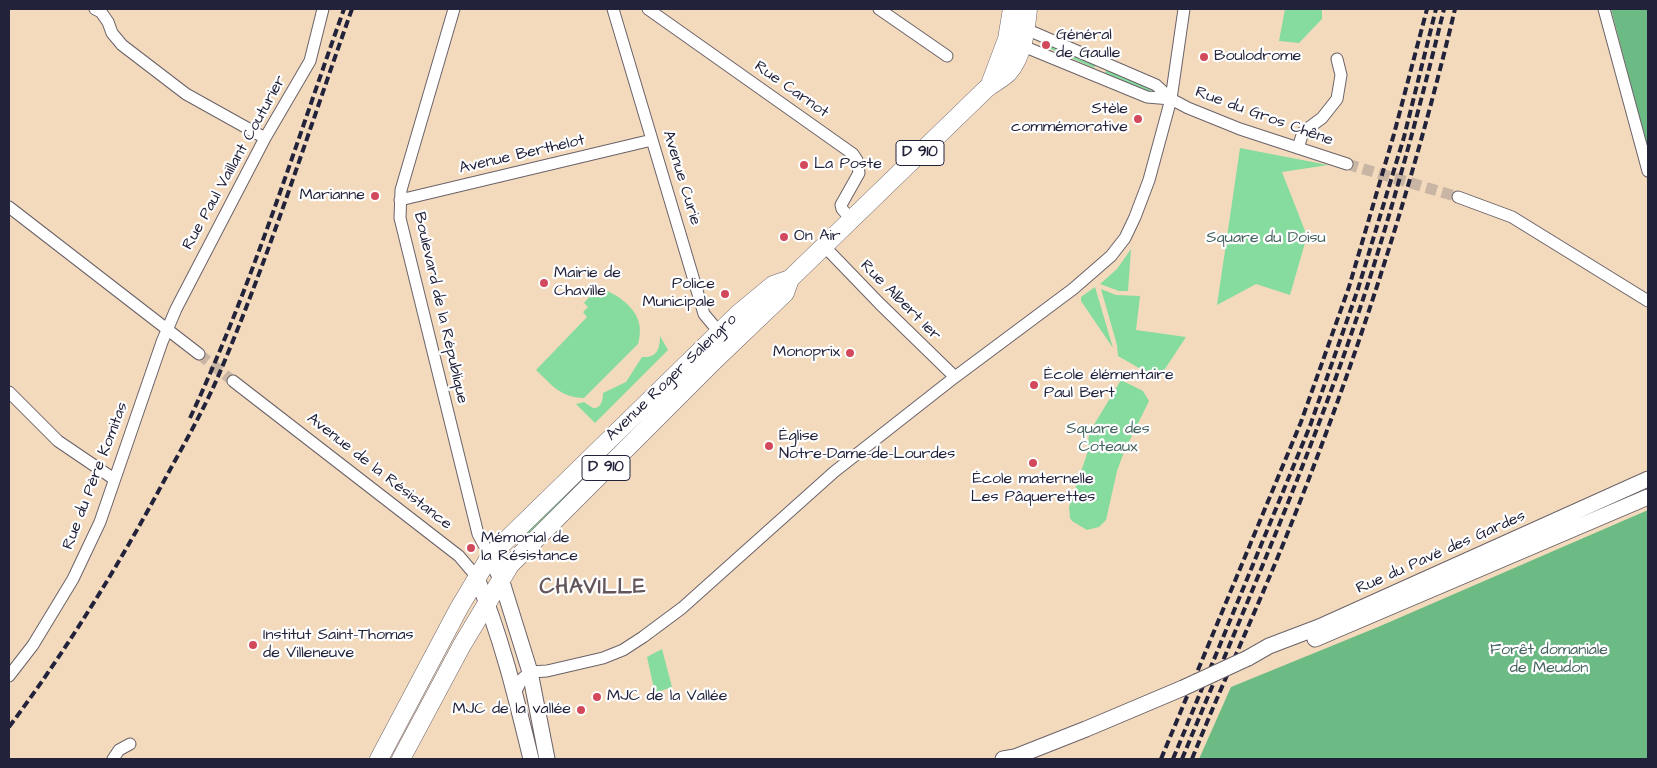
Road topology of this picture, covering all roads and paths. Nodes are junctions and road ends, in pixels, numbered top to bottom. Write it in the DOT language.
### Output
graph roads {
  1 [pos="95,9"];
  2 [pos="323,9"];
  3 [pos="454,9"];
  4 [pos="614,9"];
  5 [pos="648,9"];
  6 [pos="879,9"];
  7 [pos="1028,9"];
  8 [pos="1184,9"];
  9 [pos="1604,9"];
  10 [pos="1015,29"];
  11 [pos="947,56"];
  12 [pos="1337,59"];
  13 [pos="1171,99"];
  14 [pos="266,138"];
  15 [pos="652,140"];
  16 [pos="1298,148"];
  17 [pos="1347,164"];
  18 [pos="1648,171"];
  19 [pos="1458,197"];
  20 [pos="400,200"];
  21 [pos="9,207"];
  22 [pos="851,219"];
  23 [pos="824,246"];
  24 [pos="790,278"];
  25 [pos="1648,301"];
  26 [pos="167,329"];
  27 [pos="719,332"];
  28 [pos="740,336"];
  29 [pos="199,354"];
  30 [pos="955,377"];
  31 [pos="233,381"];
  32 [pos="9,392"];
  33 [pos="114,478"];
  34 [pos="1648,479"];
  35 [pos="1648,498"];
  36 [pos="490,556"];
  37 [pos="476,576"];
  38 [pos="501,579"];
  39 [pos="488,603"];
  40 [pos="1248,658"];
  41 [pos="530,672"];
  42 [pos="9,676"];
  43 [pos="515,693"];
  44 [pos="130,744"];
  45 [pos="1010,758"];
  46 [pos="113,759"];
  47 [pos="379,759"];
  48 [pos="401,759"];
  49 [pos="531,759"];
  50 [pos="547,759"];
  1 -- 14 [label="street"];
  2 -- 14 [label="street, Rue Paul Vaillant Couturier"];
  3 -- 20 [label="street, Boulevard de la République"];
  4 -- 15 [label="street, Avenue Curie"];
  5 -- 22 [label="street, Rue Carnot"];
  6 -- 11 [label="street"];
  7 -- 10 [label="main road, Avenue Roger Salengro / D 910"];
  8 -- 13 [label="street"];
  9 -- 18 [label="street"];
  10 -- 13 [label="street"];
  10 -- 13 [label="street"];
  10 -- 22 [label="main road, Avenue Roger Salengro / D 910"];
  12 -- 16 [label="street"];
  13 -- 16 [label="street, Rue du Gros Chêne"];
  13 -- 30 [label="street"];
  14 -- 26 [label="street, Rue Paul Vaillant Couturier"];
  15 -- 20 [label="street, Avenue Berthelot"];
  15 -- 27 [label="street, Avenue Curie"];
  16 -- 17 [label="street, Rue du Gros Chêne"];
  19 -- 25 [label="street"];
  20 -- 36 [label="street, Boulevard de la République"];
  21 -- 26 [label="street"];
  22 -- 23 [label="main road, Avenue Roger Salengro / D 910"];
  23 -- 24 [label="main road, Avenue Roger Salengro / D 910"];
  23 -- 30 [label="street, Rue Albert 1er"];
  24 -- 27 [label="main road, Avenue Roger Salengro / D 910"];
  24 -- 28 [label="main road, Avenue Roger Salengro / D 910"];
  26 -- 29 [label="street"];
  26 -- 33 [label="street, Rue du Père Komitas"];
  27 -- 28 [label="street"];
  27 -- 36 [label="main road, Avenue Roger Salengro / D 910"];
  28 -- 38 [label="main road, Avenue Roger Salengro / D 910"];
  30 -- 41 [label="street"];
  31 -- 37 [label="street, Avenue de la Résistance"];
  32 -- 33 [label="street"];
  33 -- 42 [label="street, Rue du Père Komitas"];
  34 -- 40 [label="main road, Rue du Pavé des Gardes"];
  35 -- 40 [label="main road, Rue du Pavé des Gardes"];
  36 -- 37 [label="main road, Avenue Roger Salengro / D 910"];
  36 -- 38 [label="main road"];
  37 -- 39 [label="main road, Avenue de la Résistance"];
  37 -- 47 [label="main road, Avenue Roger Salengro / D 910"];
  38 -- 39 [label="main road, Avenue Roger Salengro / D 910"];
  38 -- 41 [label="main road"];
  39 -- 43 [label="main road, Avenue de la Résistance"];
  39 -- 48 [label="main road, Avenue Roger Salengro / D 910"];
  40 -- 45 [label="main road, Rue du Pavé des Gardes, bridge"];
  41 -- 43 [label="street"];
  41 -- 50 [label="main road"];
  43 -- 49 [label="main road, Avenue de la Résistance"];
  44 -- 46 [label="street"];
}
